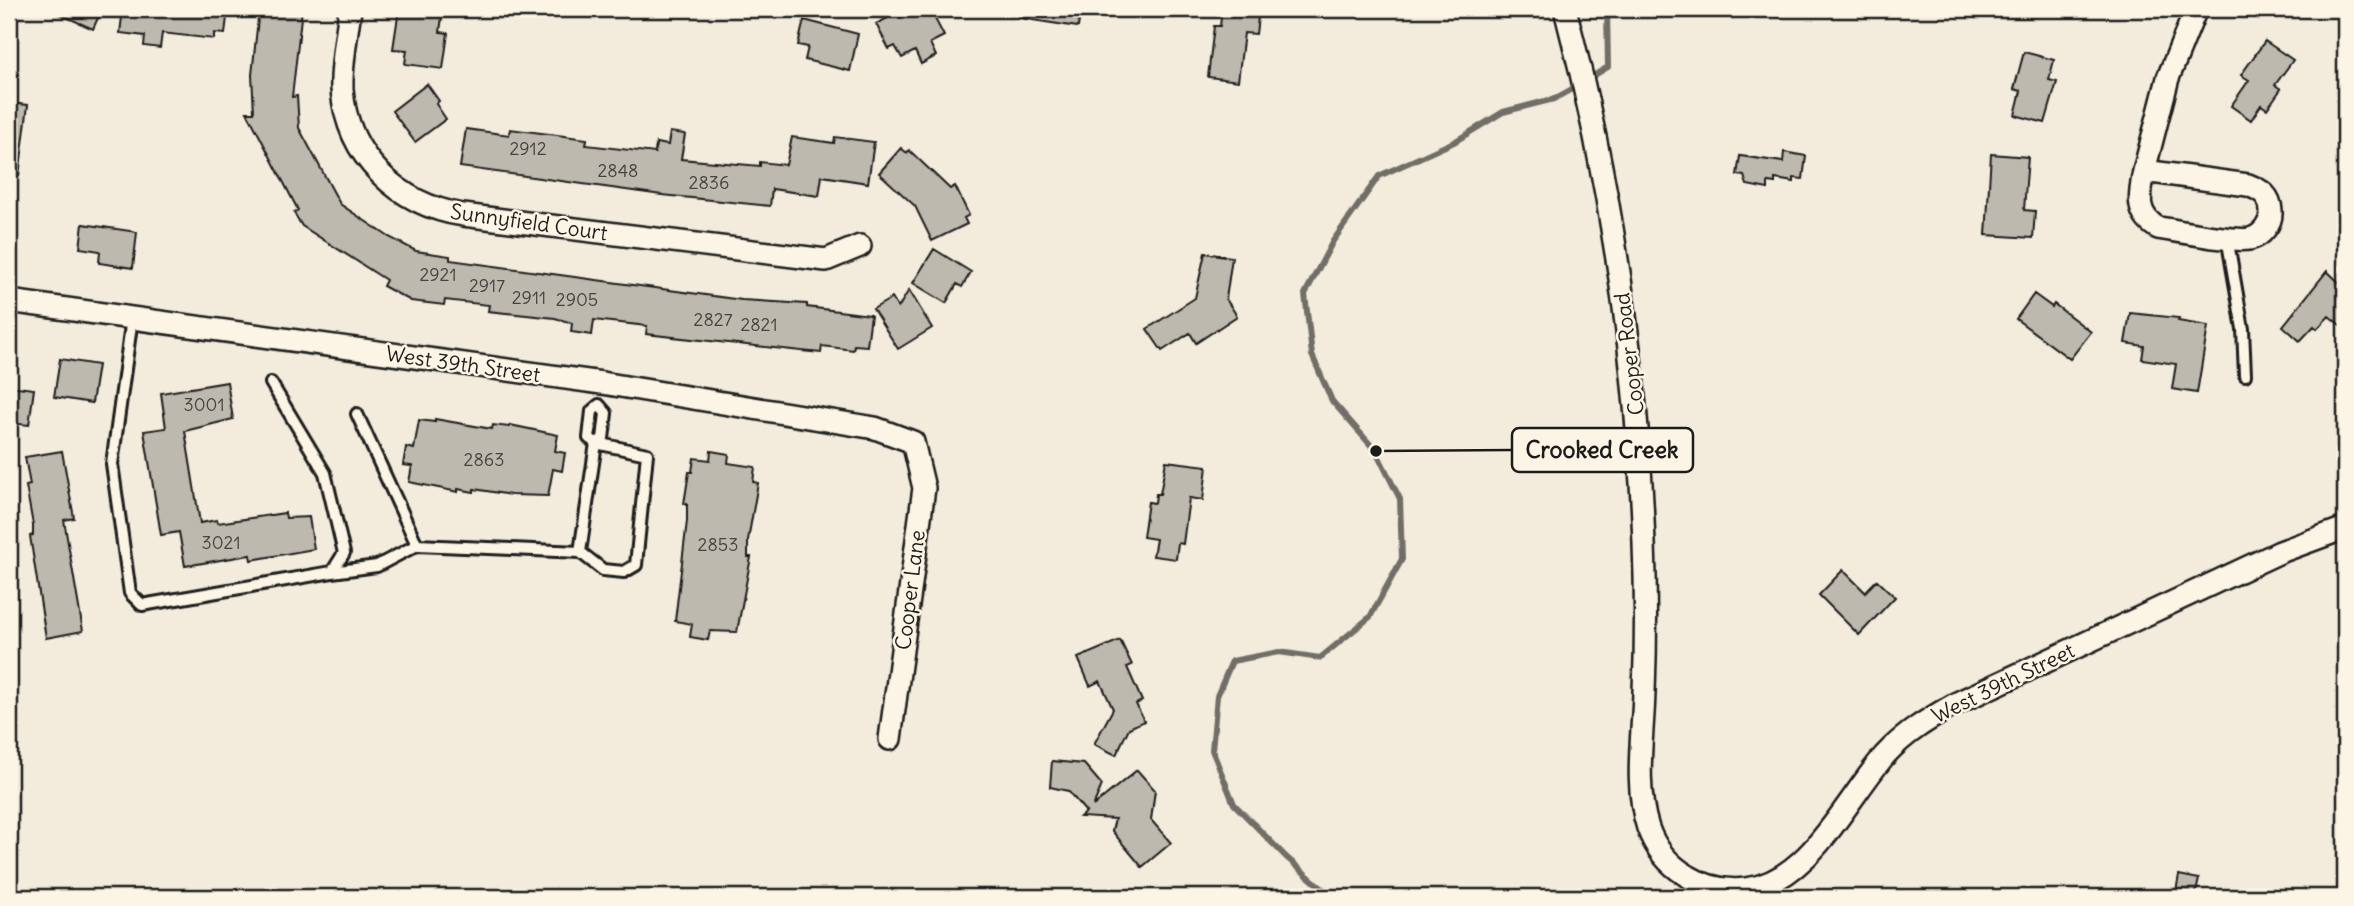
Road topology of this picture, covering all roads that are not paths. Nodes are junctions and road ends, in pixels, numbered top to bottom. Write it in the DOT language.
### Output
graph roads {
  1 [pos="350,9"];
  2 [pos="1565,9"];
  3 [pos="2196,9"];
  4 [pos="2144,171"];
  5 [pos="2227,237"];
  6 [pos="860,247"];
  7 [pos="9,301"];
  8 [pos="132,318"];
  9 [pos="2245,375"];
  10 [pos="271,383"];
  11 [pos="602,383"];
  12 [pos="357,414"];
  13 [pos="913,442"];
  14 [pos="596,443"];
  15 [pos="2345,528"];
  16 [pos="418,545"];
  17 [pos="580,552"];
  18 [pos="332,572"];
  19 [pos="891,739"];
  20 [pos="1709,885"];
  1 -- 6 [label="street, Sunnyfield Court"];
  2 -- 20 [label="street, Cooper Road"];
  3 -- 4 [label="street"];
  4 -- 5 [label="street"];
  4 -- 5 [label="street"];
  5 -- 9 [label="lane"];
  7 -- 8 [label="street, West 39th Street"];
  8 -- 11 [label="street, West 39th Street"];
  8 -- 18 [label="lane"];
  10 -- 18 [label="lane"];
  11 -- 13 [label="street, West 39th Street"];
  11 -- 14 [label="lane"];
  12 -- 16 [label="lane"];
  13 -- 19 [label="street, Cooper Lane"];
  14 -- 17 [label="lane"];
  14 -- 17 [label="lane"];
  15 -- 20 [label="street, West 39th Street"];
  16 -- 17 [label="lane"];
  16 -- 18 [label="lane"];
}
